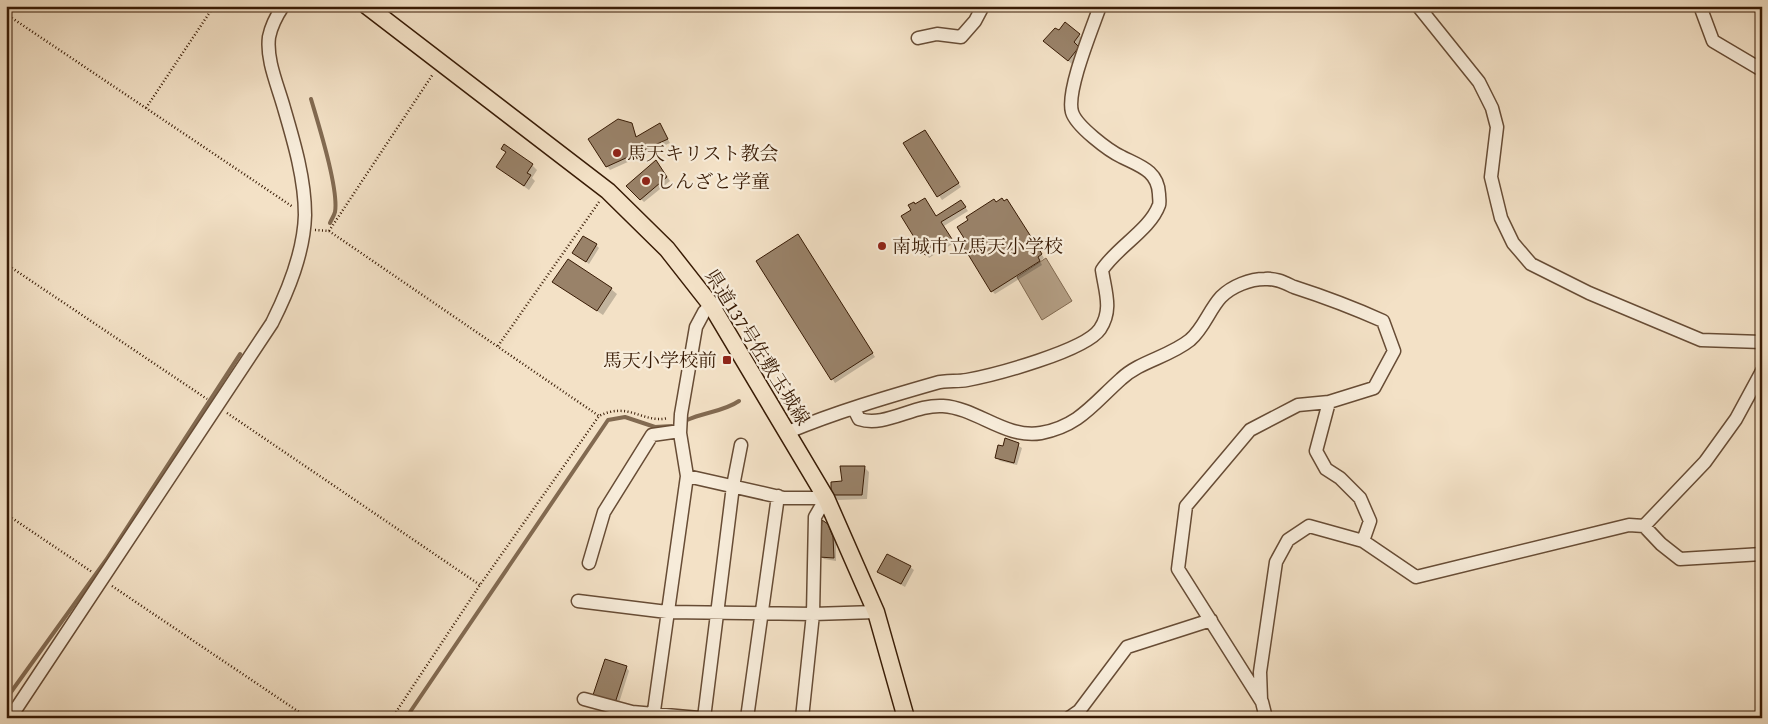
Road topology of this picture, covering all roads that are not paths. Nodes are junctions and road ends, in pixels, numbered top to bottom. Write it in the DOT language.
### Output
graph roads {
  1 [pos="283,6"];
  2 [pos="368,6"];
  3 [pos="983,6"];
  4 [pos="1100,6"];
  5 [pos="1418,6"];
  6 [pos="1700,6"];
  7 [pos="918,38"];
  8 [pos="1762,70"];
  9 [pos="711,305"];
  10 [pos="1762,342"];
  11 [pos="1762,371"];
  12 [pos="1329,402"];
  13 [pos="854,409"];
  14 [pos="680,431"];
  15 [pos="788,432"];
  16 [pos="741,445"];
  17 [pos="687,476"];
  18 [pos="733,486"];
  19 [pos="778,496"];
  20 [pos="826,498"];
  21 [pos="1644,526"];
  22 [pos="1363,541"];
  23 [pos="1762,554"];
  24 [pos="589,563"];
  25 [pos="578,601"];
  26 [pos="667,612"];
  27 [pos="717,612"];
  28 [pos="876,612"];
  29 [pos="760,613"];
  30 [pos="813,614"];
  31 [pos="1211,620"];
  32 [pos="584,699"];
  33 [pos="1262,702"];
  34 [pos="654,715"];
  35 [pos="10,718"];
  36 [pos="699,718"];
  37 [pos="704,718"];
  38 [pos="747,718"];
  39 [pos="802,718"];
  40 [pos="906,718"];
  41 [pos="1069,718"];
  42 [pos="1262,718"];
  43 [pos="1266,718"];
  1 -- 35 [label="street"];
  2 -- 9 [label="main road, 県道137号佐敷玉城線"];
  3 -- 7 [label="street"];
  4 -- 13 [label="street"];
  5 -- 10 [label="street"];
  6 -- 8 [label="street"];
  9 -- 14 [label="street"];
  9 -- 15 [label="main road, 県道137号佐敷玉城線"];
  11 -- 21 [label="street"];
  12 -- 13 [label="street"];
  12 -- 22 [label="street"];
  12 -- 31 [label="street"];
  13 -- 15 [label="street"];
  14 -- 17 [label="street"];
  14 -- 24 [label="street"];
  15 -- 20 [label="main road, 県道137号佐敷玉城線"];
  16 -- 18 [label="street"];
  17 -- 18 [label="street"];
  17 -- 26 [label="street"];
  18 -- 19 [label="street"];
  18 -- 27 [label="street"];
  19 -- 20 [label="street"];
  19 -- 29 [label="street"];
  20 -- 28 [label="main road, 県道137号佐敷玉城線"];
  20 -- 30 [label="street"];
  21 -- 22 [label="street"];
  21 -- 23 [label="street"];
  22 -- 33 [label="street"];
  25 -- 26 [label="street"];
  26 -- 27 [label="street"];
  26 -- 34 [label="street"];
  27 -- 29 [label="street"];
  27 -- 37 [label="street"];
  28 -- 30 [label="street"];
  28 -- 40 [label="main road, 県道137号佐敷玉城線"];
  29 -- 30 [label="street"];
  29 -- 38 [label="street"];
  30 -- 39 [label="street"];
  31 -- 33 [label="street"];
  31 -- 41 [label="street"];
  32 -- 34 [label="street"];
  33 -- 42 [label="street"];
  33 -- 43 [label="street"];
  34 -- 36 [label="street"];
}
